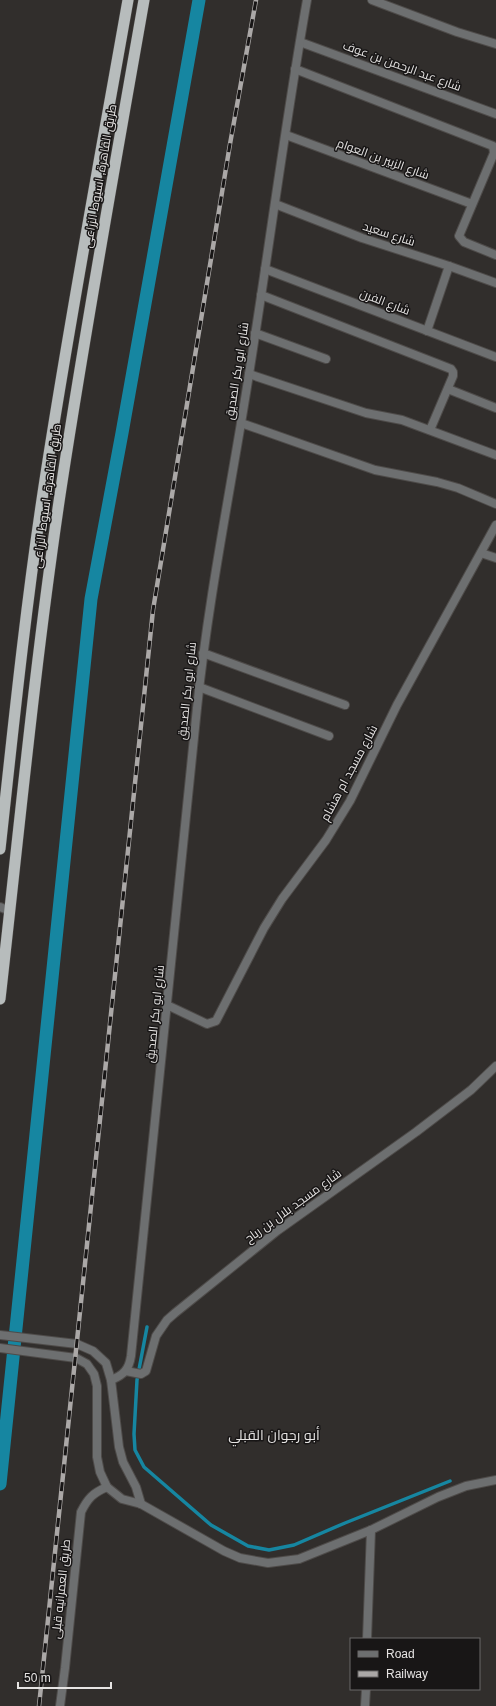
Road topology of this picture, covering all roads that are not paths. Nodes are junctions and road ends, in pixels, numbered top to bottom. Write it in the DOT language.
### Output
graph roads {
  1 [pos="128,0"];
  2 [pos="144,0"];
  3 [pos="307,0"];
  4 [pos="372,0"];
  5 [pos="300,42"];
  6 [pos="496,44"];
  7 [pos="295,69"];
  8 [pos="496,114"];
  9 [pos="286,135"];
  10 [pos="493,162"];
  11 [pos="275,204"];
  12 [pos="472,204"];
  13 [pos="496,255"];
  14 [pos="449,266"];
  15 [pos="265,270"];
  16 [pos="496,283"];
  17 [pos="261,295"];
  18 [pos="427,331"];
  19 [pos="255,333"];
  20 [pos="496,357"];
  21 [pos="326,359"];
  22 [pos="249,374"];
  23 [pos="448,389"];
  24 [pos="59,390"];
  25 [pos="76,392"];
  26 [pos="496,408"];
  27 [pos="241,423"];
  28 [pos="430,430"];
  29 [pos="496,455"];
  30 [pos="496,504"];
  31 [pos="496,525"];
  32 [pos="36,544"];
  33 [pos="53,546"];
  34 [pos="481,553"];
  35 [pos="496,558"];
  36 [pos="203,653"];
  37 [pos="199,686"];
  38 [pos="345,705"];
  39 [pos="329,736"];
  40 [pos="0,849"];
  41 [pos="5,909"];
  42 [pos="0,999"];
  43 [pos="168,1005"];
  44 [pos="496,1066"];
  45 [pos="0,1335"];
  46 [pos="0,1348"];
  47 [pos="126,1371"];
  48 [pos="111,1380"];
  49 [pos="496,1480"];
  50 [pos="107,1487"];
  51 [pos="141,1504"];
  52 [pos="371,1530"];
  53 [pos="367,1638"];
  54 [pos="366,1690"];
  55 [pos="60,1706"];
  56 [pos="365,1706"];
  1 -- 24 [label="highway, طريق القاهرة, اسيوط الزراعى"];
  2 -- 25 [label="highway, طريق القاهرة, اسيوط الزراعى"];
  3 -- 5 [label="street, شارع ابو بكر الصديق"];
  4 -- 6 [label="street"];
  5 -- 7 [label="street, شارع ابو بكر الصديق"];
  5 -- 8 [label="street, شارع عبد الرحمن بن عوف"];
  7 -- 9 [label="street, شارع ابو بكر الصديق"];
  7 -- 10 [label="street"];
  9 -- 11 [label="street, شارع ابو بكر الصديق"];
  9 -- 12 [label="street, شارع الزبير بن العوام"];
  10 -- 12 [label="street"];
  11 -- 14 [label="street, شارع سعيد"];
  11 -- 15 [label="street, شارع ابو بكر الصديق"];
  12 -- 13 [label="street"];
  14 -- 16 [label="street, شارع سعيد"];
  14 -- 18 [label="street"];
  15 -- 17 [label="street, شارع ابو بكر الصديق"];
  15 -- 18 [label="street, شارع الفرن"];
  17 -- 19 [label="street, شارع ابو بكر الصديق"];
  17 -- 23 [label="street"];
  18 -- 20 [label="street, شارع الفرن"];
  19 -- 21 [label="street"];
  19 -- 22 [label="street, شارع ابو بكر الصديق"];
  22 -- 27 [label="street, شارع ابو بكر الصديق"];
  22 -- 28 [label="street"];
  23 -- 26 [label="street"];
  23 -- 28 [label="street"];
  24 -- 25 [label="highway"];
  24 -- 32 [label="highway, طريق القاهرة, اسيوط الزراعى"];
  25 -- 33 [label="highway, طريق القاهرة, اسيوط الزراعى"];
  27 -- 30 [label="street"];
  27 -- 36 [label="street, شارع ابو بكر الصديق"];
  28 -- 29 [label="street"];
  31 -- 34 [label="street, شارع مسجد ام هشام"];
  32 -- 33 [label="highway"];
  32 -- 40 [label="highway, طريق القاهرة, اسيوط الزراعى"];
  33 -- 41 [label="highway, طريق القاهرة, اسيوط الزراعى"];
  34 -- 35 [label="street"];
  34 -- 43 [label="street, شارع مسجد ام هشام"];
  36 -- 37 [label="street, شارع ابو بكر الصديق"];
  36 -- 38 [label="street"];
  37 -- 39 [label="street"];
  37 -- 43 [label="street, شارع ابو بكر الصديق"];
  41 -- 42 [label="highway, طريق القاهرة, اسيوط الزراعى"];
  43 -- 47 [label="street, شارع ابو بكر الصديق"];
  44 -- 47 [label="street, شارع مسجد بلال بن رباح"];
  45 -- 48 [label="street"];
  46 -- 50 [label="street"];
  47 -- 48 [label="street"];
  48 -- 51 [label="street"];
  49 -- 52 [label="street"];
  50 -- 51 [label="street"];
  50 -- 55 [label="street, طريق العمرانيه قبلى"];
  51 -- 52 [label="street"];
  52 -- 53 [label="street"];
  54 -- 56 [label="street"];
}
